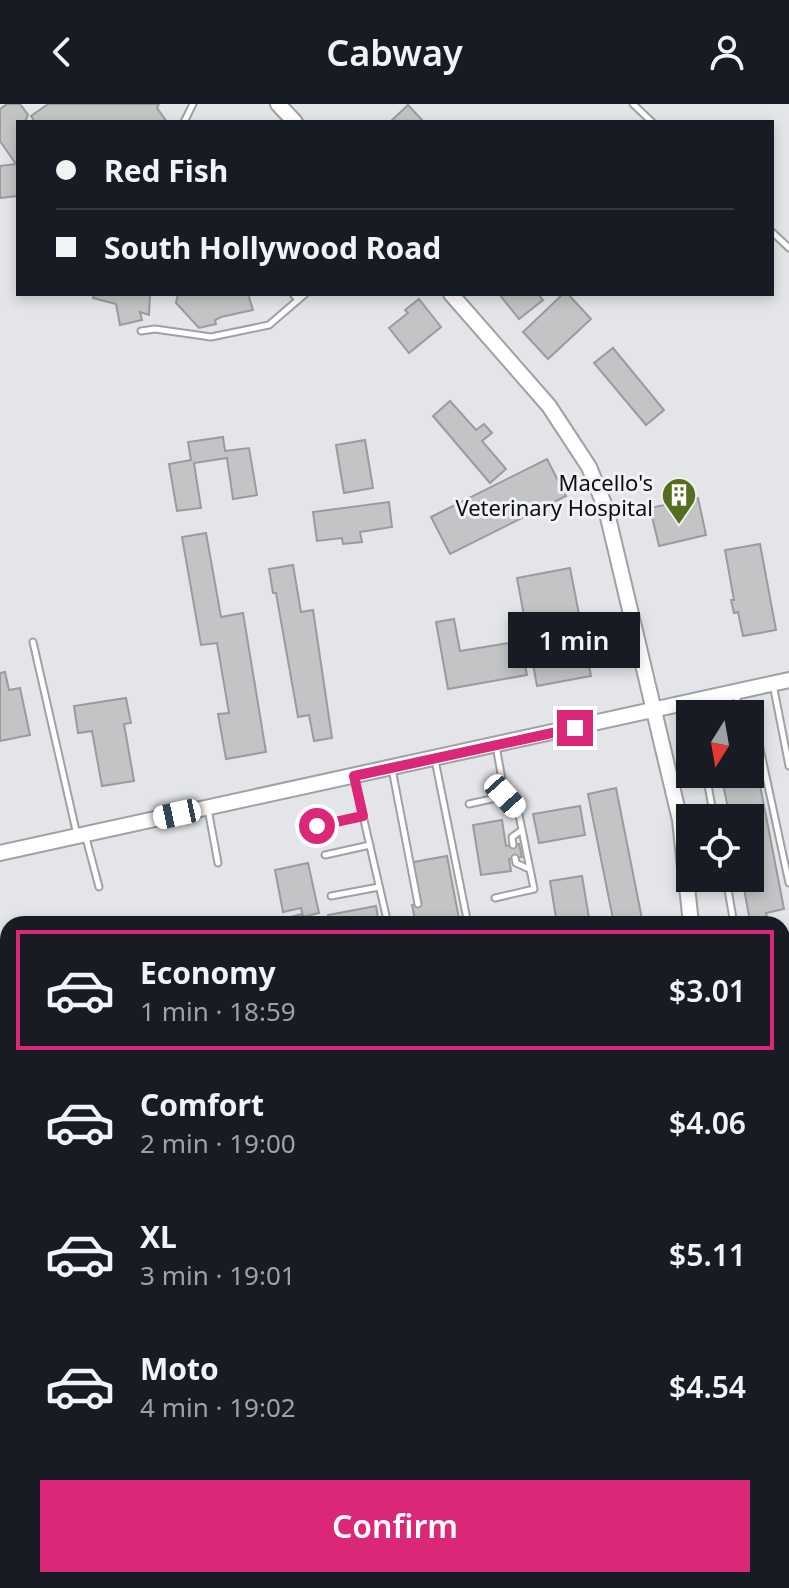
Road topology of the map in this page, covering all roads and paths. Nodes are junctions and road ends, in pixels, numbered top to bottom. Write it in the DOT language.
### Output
graph roads {
  1 [pos="278,104"];
  2 [pos="633,104"];
  3 [pos="293,120"];
  4 [pos="650,120"];
  5 [pos="774,234"];
  6 [pos="789,248"];
  7 [pos="295,296"];
  8 [pos="303,296"];
  9 [pos="453,296"];
  10 [pos="298,300"];
  11 [pos="141,331"];
  12 [pos="33,642"];
  13 [pos="789,680"];
  14 [pos="773,684"];
  15 [pos="736,692"];
  16 [pos="737,700"];
  17 [pos="654,711"];
  18 [pos="789,722"];
  19 [pos="781,724"];
  20 [pos="496,745"];
  21 [pos="434,759"];
  22 [pos="789,766"];
  23 [pos="764,767"];
  24 [pos="392,768"];
  25 [pos="354,776"];
  26 [pos="505,796"];
  27 [pos="469,804"];
  28 [pos="208,808"];
  29 [pos="363,816"];
  30 [pos="317,826"];
  31 [pos="522,830"];
  32 [pos="81,835"];
  33 [pos="370,845"];
  34 [pos="513,845"];
  35 [pos="0,853"];
  36 [pos="325,855"];
  37 [pos="515,858"];
  38 [pos="218,863"];
  39 [pos="530,869"];
  40 [pos="789,883"];
  41 [pos="99,887"];
  42 [pos="379,887"];
  43 [pos="728,892"];
  44 [pos="331,896"];
  45 [pos="495,898"];
  46 [pos="418,904"];
  47 [pos="386,916"];
  48 [pos="466,916"];
  49 [pos="690,916"];
  50 [pos="733,916"];
  1 -- 3 [label="main road"];
  2 -- 4 [label="lane"];
  5 -- 6 [label="lane"];
  7 -- 10 [label="lane"];
  8 -- 10 [label="lane"];
  9 -- 17 [label="main road"];
  10 -- 11 [label="lane"];
  12 -- 32 [label="lane"];
  13 -- 14 [label="main road"];
  14 -- 15 [label="main road"];
  14 -- 19 [label="lane"];
  15 -- 16 [label="lane"];
  15 -- 17 [label="main road"];
  17 -- 20 [label="main road"];
  17 -- 49 [label="main road"];
  18 -- 19 [label="lane"];
  19 -- 22 [label="lane"];
  20 -- 21 [label="main road"];
  20 -- 26 [label="lane"];
  21 -- 24 [label="main road"];
  21 -- 48 [label="lane"];
  23 -- 40 [label="lane"];
  24 -- 25 [label="main road"];
  24 -- 46 [label="lane"];
  25 -- 28 [label="main road"];
  25 -- 29 [label="lane"];
  26 -- 27 [label="lane"];
  26 -- 31 [label="lane"];
  28 -- 32 [label="main road"];
  28 -- 38 [label="lane"];
  29 -- 30 [label="lane"];
  29 -- 33 [label="lane"];
  31 -- 34 [label="lane"];
  31 -- 39 [label="lane"];
  32 -- 35 [label="main road"];
  32 -- 41 [label="lane"];
  33 -- 36 [label="lane"];
  33 -- 42 [label="lane"];
  37 -- 39 [label="lane"];
  39 -- 45 [label="lane"];
  42 -- 44 [label="lane"];
  42 -- 47 [label="lane"];
  43 -- 50 [label="lane"];
}
